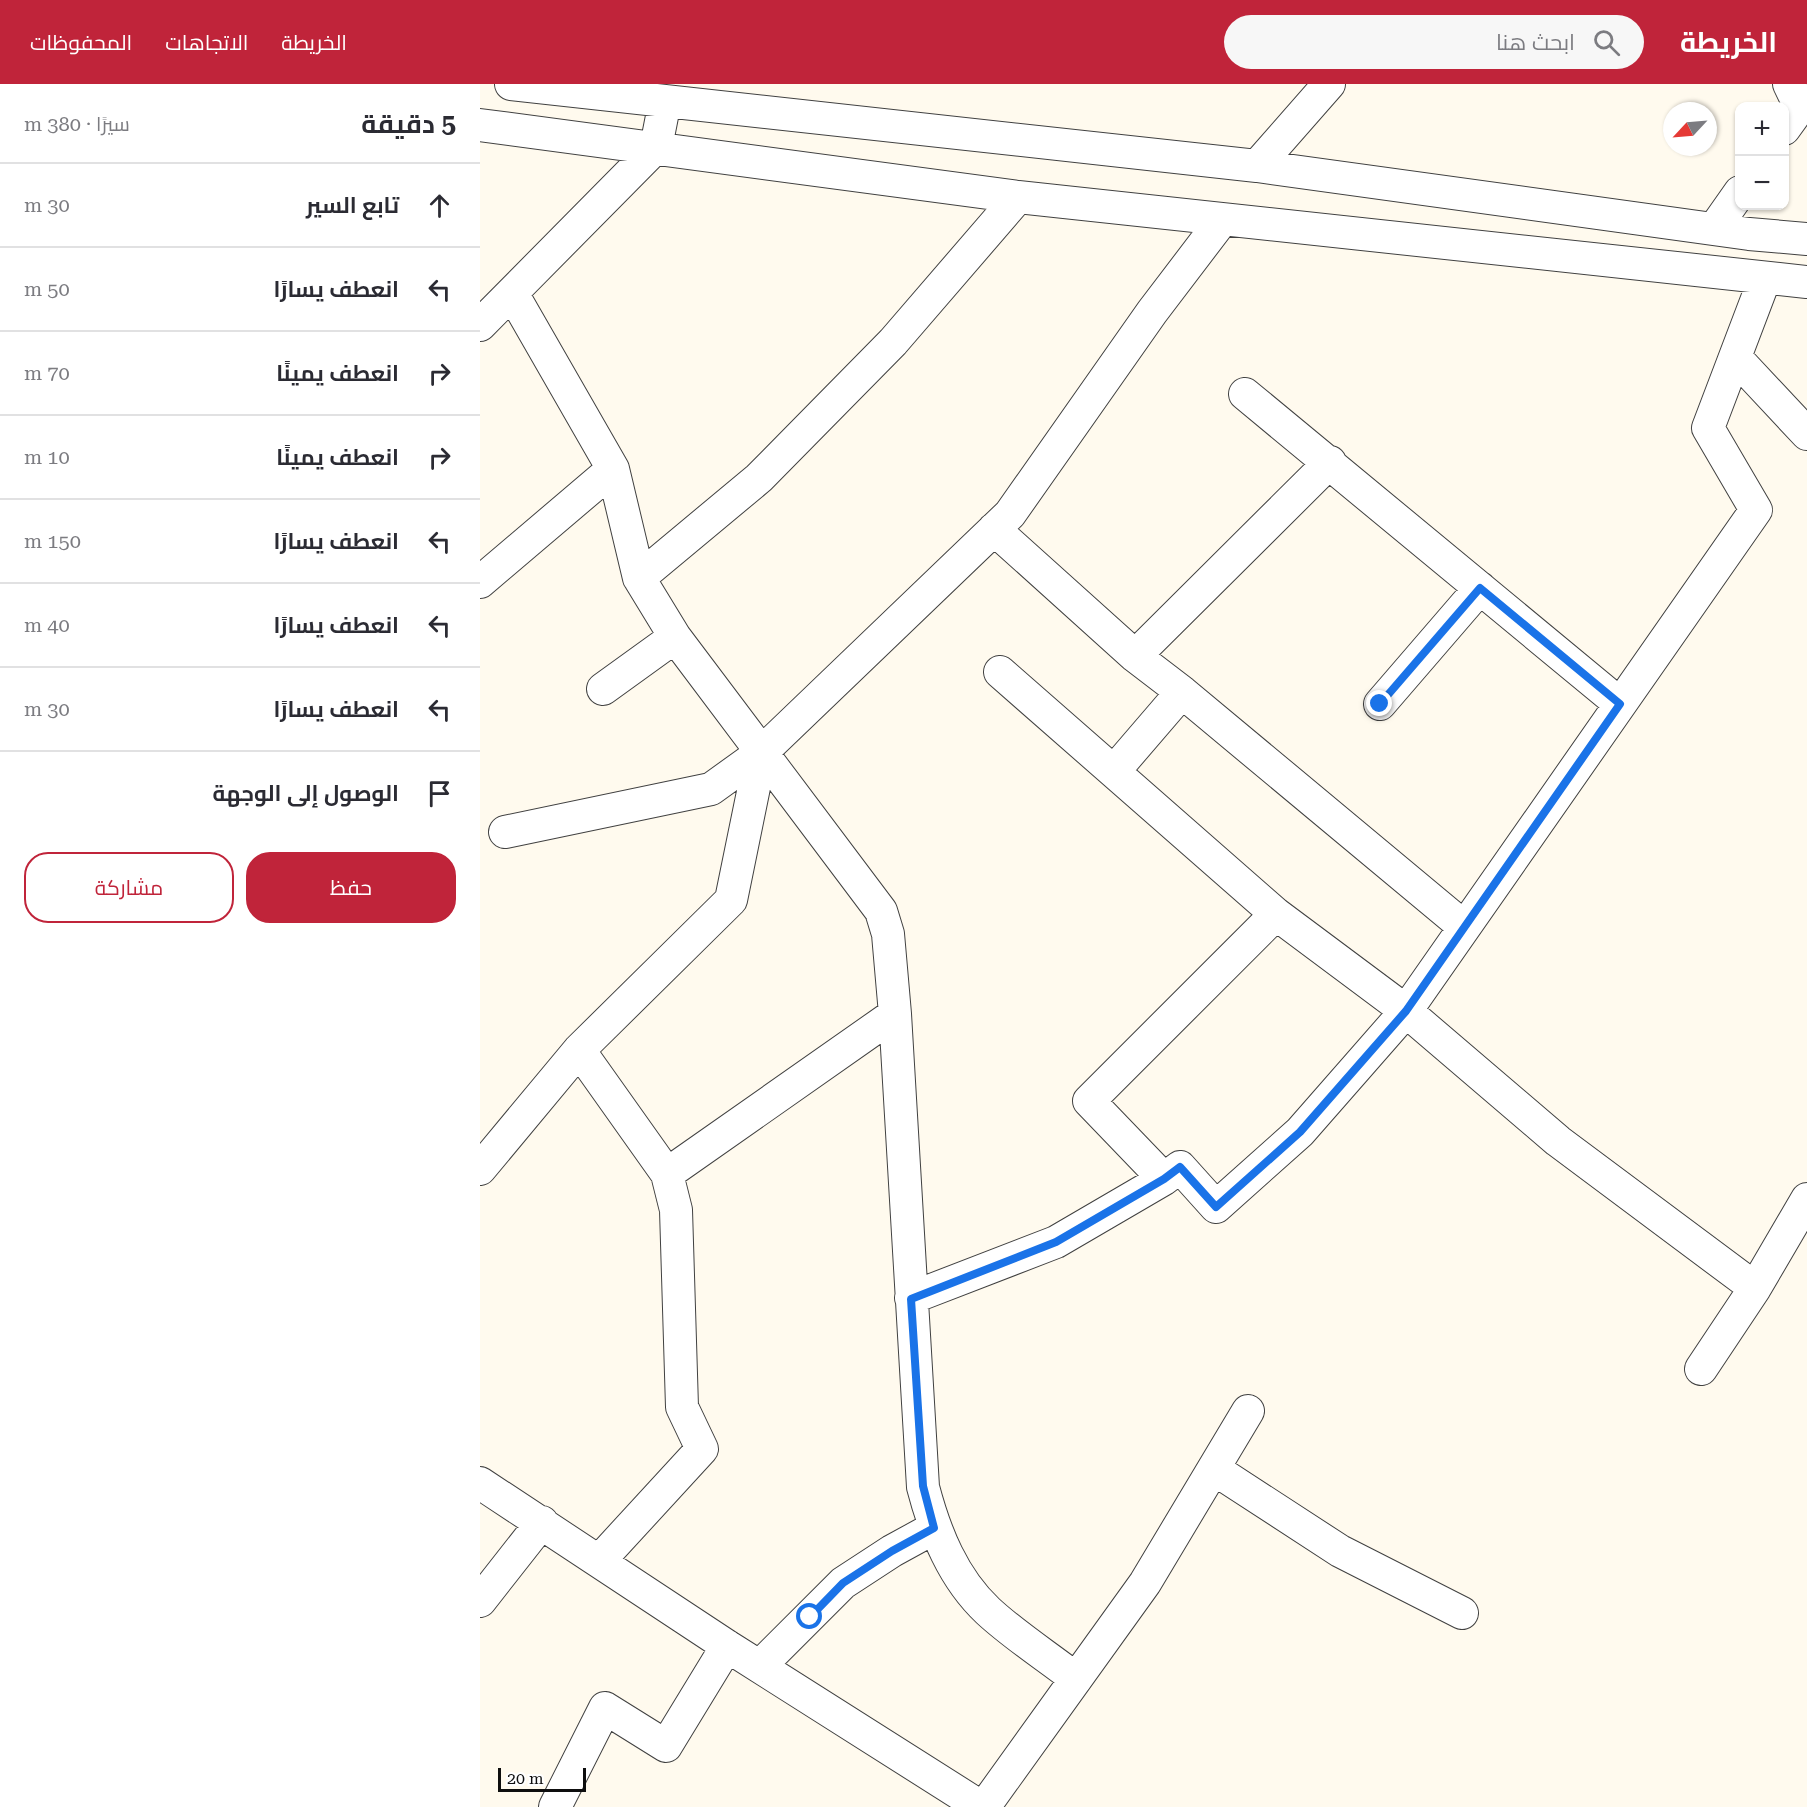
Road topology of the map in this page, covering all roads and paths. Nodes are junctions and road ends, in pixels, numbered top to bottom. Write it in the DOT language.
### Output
graph roads {
  1 [pos="511,84"];
  2 [pos="1789,84"];
  3 [pos="1312,90"];
  4 [pos="665,101"];
  5 [pos="1789,123"];
  6 [pos="480,125"];
  7 [pos="656,147"];
  8 [pos="1257,166"];
  9 [pos="1018,197"];
  10 [pos="1735,199"];
  11 [pos="1222,220"];
  12 [pos="1714,229"];
  13 [pos="1807,239"];
  14 [pos="1765,279"];
  15 [pos="1807,282"];
  16 [pos="512,293"];
  17 [pos="480,325"];
  18 [pos="1735,357"];
  19 [pos="1245,394"];
  20 [pos="1807,434"];
  21 [pos="1330,462"];
  22 [pos="614,469"];
  23 [pos="994,529"];
  24 [pos="639,578"];
  25 [pos="480,582"];
  26 [pos="1480,588"];
  27 [pos="675,637"];
  28 [pos="1135,656"];
  29 [pos="1000,672"];
  30 [pos="603,689"];
  31 [pos="1182,692"];
  32 [pos="1380,704"];
  33 [pos="1620,704"];
  34 [pos="761,753"];
  35 [pos="1115,770"];
  36 [pos="505,832"];
  37 [pos="1276,914"];
  38 [pos="1463,926"];
  39 [pos="1406,1011"];
  40 [pos="895,1014"];
  41 [pos="579,1050"];
  42 [pos="480,1169"];
  43 [pos="667,1174"];
  44 [pos="1164,1179"];
  45 [pos="1807,1199"];
  46 [pos="1755,1288"];
  47 [pos="911,1299"];
  48 [pos="1701,1369"];
  49 [pos="1248,1411"];
  50 [pos="1214,1469"];
  51 [pos="480,1483"];
  52 [pos="542,1522"];
  53 [pos="934,1528"];
  54 [pos="600,1560"];
  55 [pos="480,1601"];
  56 [pos="1461,1613"];
  57 [pos="727,1646"];
  58 [pos="760,1666"];
  59 [pos="1077,1679"];
  60 [pos="555,1807"];
  61 [pos="982,1807"];
  1 -- 4 [label="street"];
  2 -- 5 [label="street"];
  3 -- 8 [label="street"];
  4 -- 7 [label="street"];
  4 -- 8 [label="street"];
  6 -- 7 [label="street"];
  7 -- 9 [label="street"];
  7 -- 16 [label="street"];
  8 -- 12 [label="street"];
  9 -- 11 [label="street"];
  9 -- 24 [label="street"];
  10 -- 12 [label="street"];
  11 -- 14 [label="street"];
  11 -- 23 [label="street"];
  12 -- 13 [label="street"];
  14 -- 15 [label="street"];
  14 -- 18 [label="street"];
  16 -- 17 [label="street"];
  16 -- 22 [label="street"];
  18 -- 20 [label="street"];
  18 -- 33 [label="street"];
  19 -- 21 [label="street"];
  21 -- 26 [label="street"];
  21 -- 28 [label="street"];
  22 -- 24 [label="street"];
  22 -- 25 [label="street"];
  23 -- 28 [label="street"];
  23 -- 34 [label="street"];
  24 -- 27 [label="street"];
  26 -- 32 [label="street"];
  26 -- 33 [label="street"];
  27 -- 30 [label="street"];
  27 -- 34 [label="street"];
  28 -- 31 [label="street"];
  29 -- 35 [label="street"];
  31 -- 35 [label="street"];
  31 -- 38 [label="street"];
  33 -- 38 [label="street"];
  34 -- 36 [label="street"];
  34 -- 40 [label="street"];
  34 -- 41 [label="street"];
  35 -- 37 [label="street"];
  37 -- 39 [label="street"];
  37 -- 44 [label="street"];
  38 -- 39 [label="street"];
  39 -- 44 [label="street"];
  39 -- 46 [label="street"];
  40 -- 43 [label="street"];
  40 -- 47 [label="street"];
  41 -- 42 [label="street"];
  41 -- 43 [label="street"];
  43 -- 54 [label="street"];
  44 -- 47 [label="street"];
  45 -- 46 [label="street"];
  46 -- 48 [label="street"];
  47 -- 53 [label="street"];
  49 -- 50 [label="street"];
  50 -- 56 [label="street"];
  50 -- 59 [label="street"];
  51 -- 52 [label="street"];
  52 -- 54 [label="street"];
  52 -- 55 [label="street"];
  53 -- 58 [label="street"];
  53 -- 59 [label="street"];
  54 -- 57 [label="street"];
  57 -- 58 [label="street"];
  57 -- 60 [label="street"];
  58 -- 61 [label="street"];
  59 -- 61 [label="street"];
}
